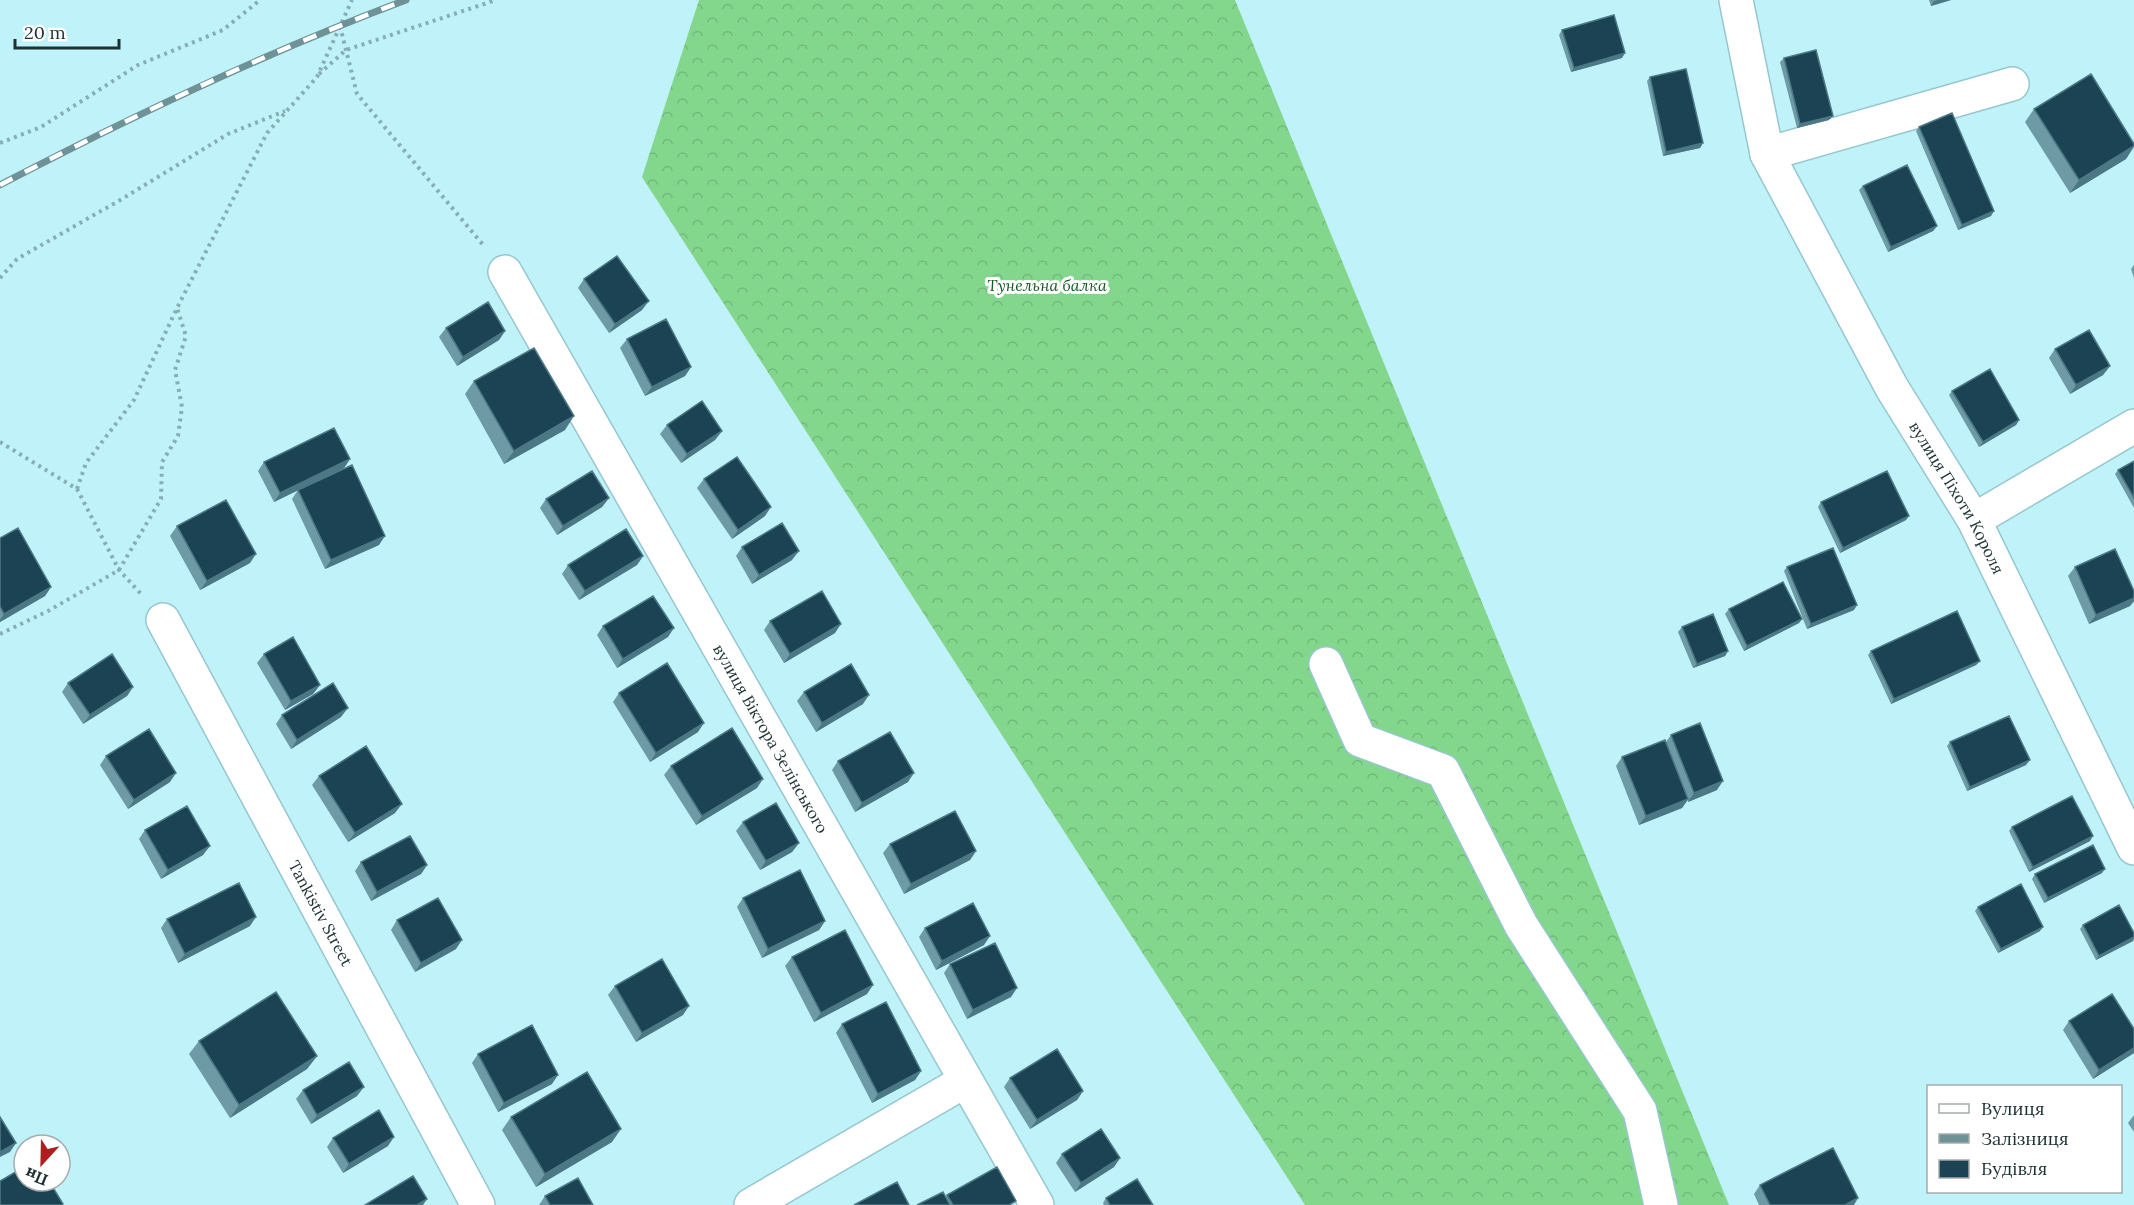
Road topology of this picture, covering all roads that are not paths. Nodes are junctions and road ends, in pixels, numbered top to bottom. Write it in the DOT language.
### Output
graph roads {
  1 [pos="1736,0"];
  2 [pos="2012,84"];
  3 [pos="1767,154"];
  4 [pos="505,272"];
  5 [pos="2134,426"];
  6 [pos="1974,520"];
  7 [pos="164,620"];
  8 [pos="1326,664"];
  9 [pos="2134,849"];
  10 [pos="965,1081"];
  11 [pos="478,1205"];
  12 [pos="751,1205"];
  13 [pos="1037,1205"];
  14 [pos="1660,1205"];
  1 -- 3 [label="street, вулиця Піхоти Короля"];
  2 -- 3 [label="street"];
  3 -- 6 [label="street, вулиця Піхоти Короля"];
  4 -- 10 [label="street, вулиця Віктора Зелінського"];
  5 -- 6 [label="street"];
  6 -- 9 [label="street, вулиця Піхоти Короля"];
  7 -- 11 [label="street, Tankistiv Street"];
  8 -- 14 [label="street"];
  10 -- 12 [label="street"];
  10 -- 13 [label="street, вулиця Віктора Зелінського"];
}
